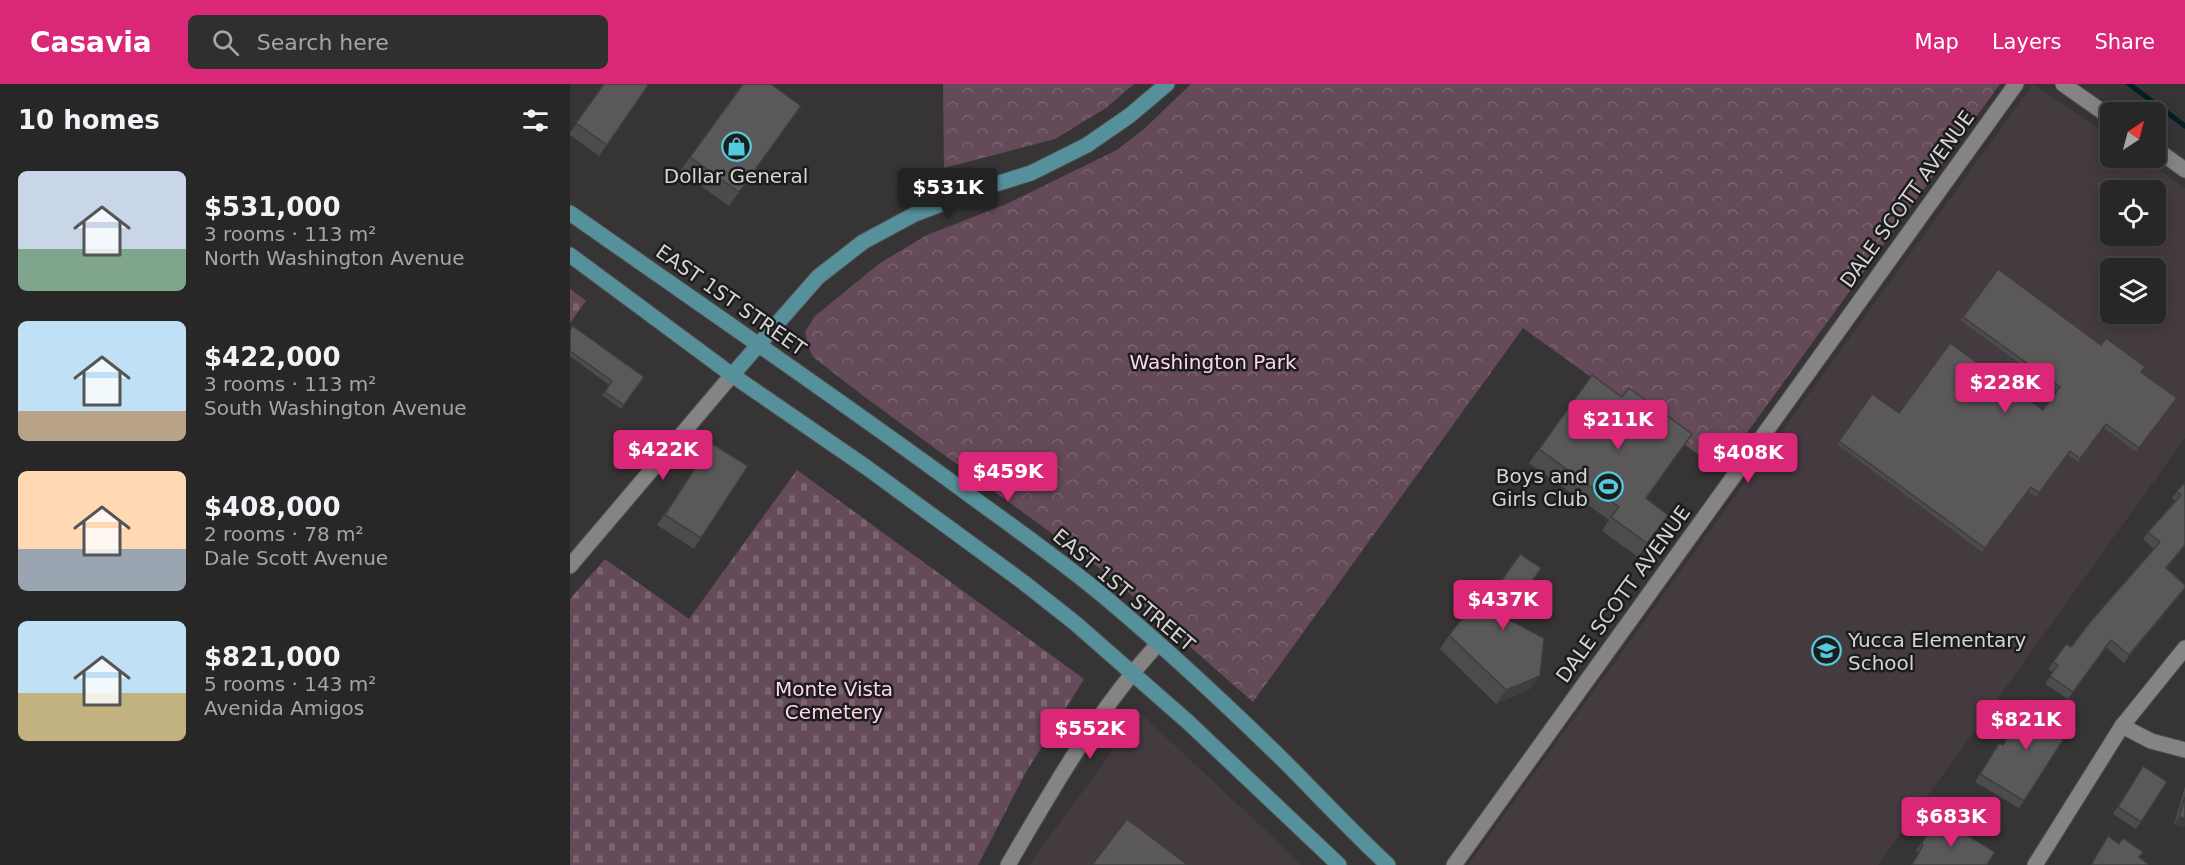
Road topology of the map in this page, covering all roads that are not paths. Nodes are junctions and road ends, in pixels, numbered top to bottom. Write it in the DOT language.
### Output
graph roads {
  1 [pos="1167,84"];
  2 [pos="2016,84"];
  3 [pos="2063,84"];
  4 [pos="2100,110"];
  5 [pos="2166,155"];
  6 [pos="2183,165"];
  7 [pos="570,213"];
  8 [pos="570,255"];
  9 [pos="757,345"];
  10 [pos="732,375"];
  11 [pos="570,566"];
  12 [pos="1158,644"];
  13 [pos="2185,648"];
  14 [pos="1132,672"];
  15 [pos="2122,726"];
  16 [pos="2185,750"];
  17 [pos="1008,865"];
  18 [pos="1339,865"];
  19 [pos="1388,865"];
  20 [pos="1454,865"];
  21 [pos="2035,865"];
  1 -- 9 [label="main road"];
  2 -- 20 [label="street, DALE SCOTT AVENUE"];
  3 -- 4 [label="street"];
  5 -- 6 [label="street"];
  7 -- 9 [label="main road, EAST 1ST STREET"];
  8 -- 10 [label="main road"];
  9 -- 10 [label="main road"];
  9 -- 12 [label="main road, EAST 1ST STREET"];
  10 -- 11 [label="street"];
  10 -- 14 [label="main road"];
  12 -- 14 [label="street"];
  12 -- 19 [label="main road, EAST 1ST STREET"];
  13 -- 15 [label="street"];
  14 -- 17 [label="street"];
  14 -- 18 [label="main road"];
  15 -- 16 [label="street"];
  15 -- 21 [label="street"];
}
